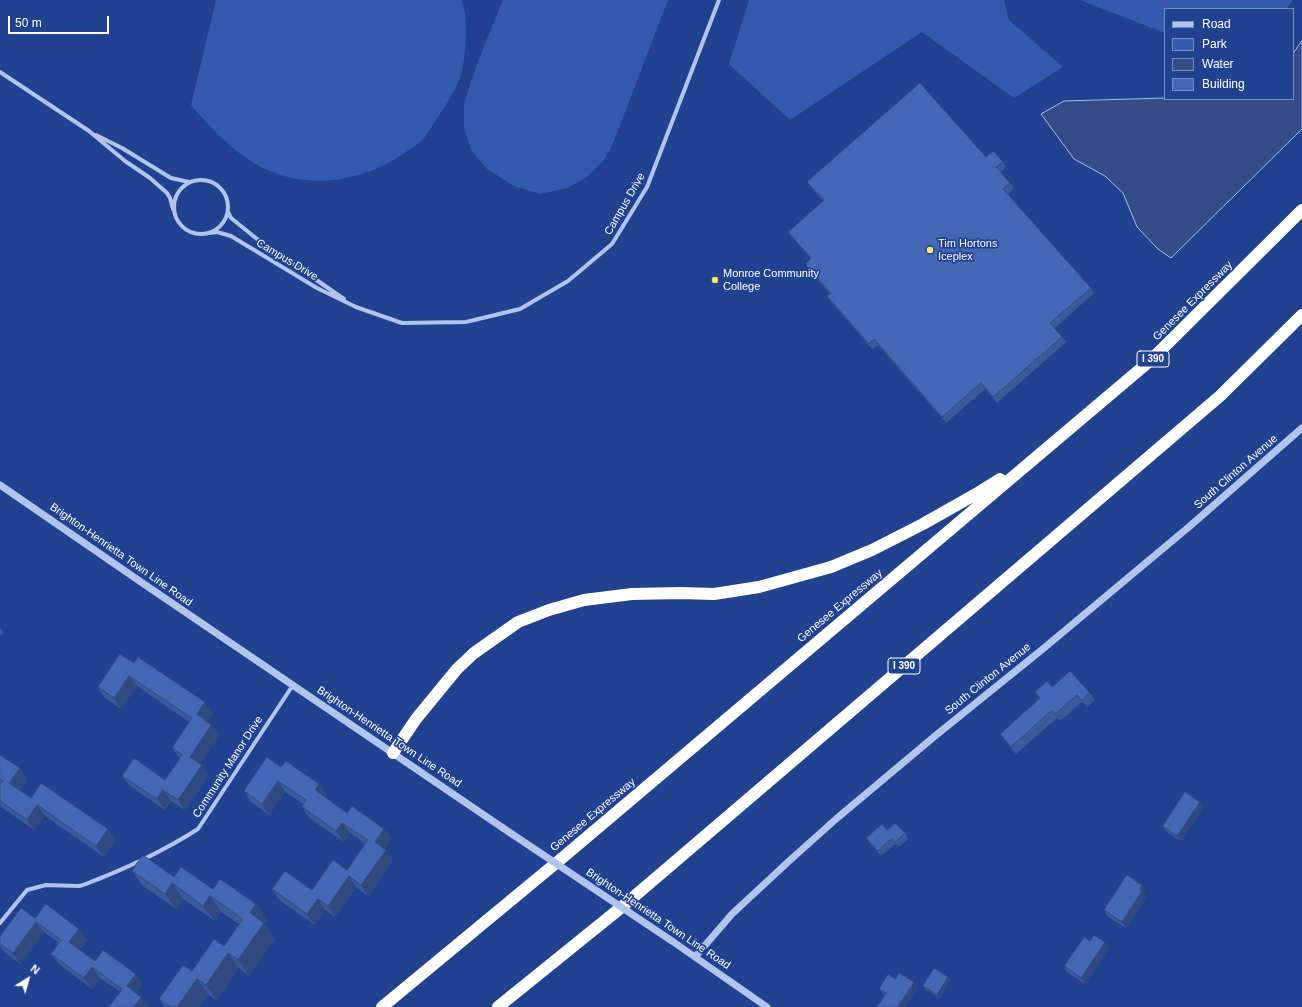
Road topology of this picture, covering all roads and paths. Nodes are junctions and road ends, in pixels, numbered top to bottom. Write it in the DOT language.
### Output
graph roads {
  1 [pos="719,0"];
  2 [pos="0,72"];
  3 [pos="89,131"];
  4 [pos="190,182"];
  5 [pos="173,209"];
  6 [pos="1302,210"];
  7 [pos="228,212"];
  8 [pos="209,233"];
  9 [pos="356,307"];
  10 [pos="1302,315"];
  11 [pos="1302,428"];
  12 [pos="1040,453"];
  13 [pos="0,485"];
  14 [pos="293,685"];
  15 [pos="393,753"];
  16 [pos="0,923"];
  17 [pos="695,957"];
  18 [pos="382,1007"];
  19 [pos="498,1007"];
  20 [pos="767,1007"];
  1 -- 9 [label="street, Campus Drive"];
  2 -- 3 [label="street"];
  3 -- 4 [label="street"];
  3 -- 5 [label="street"];
  4 -- 5 [label="street"];
  4 -- 7 [label="street"];
  5 -- 8 [label="street"];
  6 -- 12 [label="highway, Genesee Expressway / I 390"];
  7 -- 8 [label="street"];
  7 -- 9 [label="street, Campus Drive"];
  8 -- 9 [label="street, Campus Drive"];
  10 -- 19 [label="highway, I 390"];
  11 -- 17 [label="street, South Clinton Avenue"];
  12 -- 15 [label="highway"];
  12 -- 18 [label="highway, Genesee Expressway / I 390"];
  13 -- 14 [label="street, Brighton-Henrietta Town Line Road"];
  14 -- 15 [label="street, Brighton-Henrietta Town Line Road"];
  14 -- 16 [label="street, Community Manor Drive"];
  15 -- 17 [label="street, Brighton-Henrietta Town Line Road, bridge"];
  17 -- 20 [label="street, Brighton-Henrietta Town Line Road"];
}
